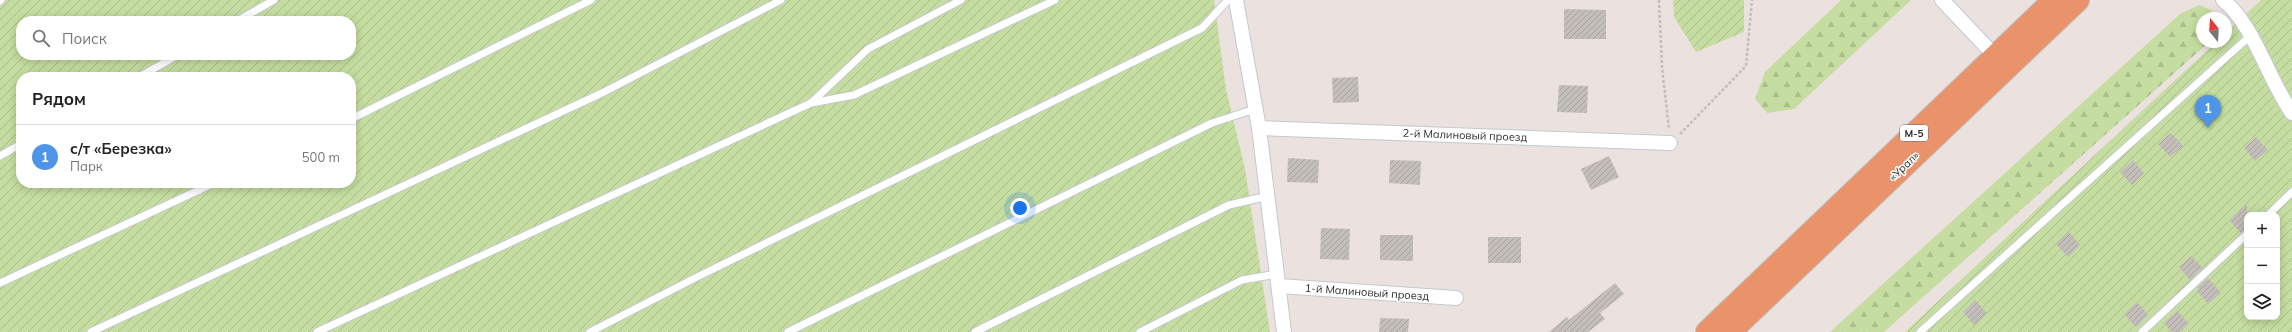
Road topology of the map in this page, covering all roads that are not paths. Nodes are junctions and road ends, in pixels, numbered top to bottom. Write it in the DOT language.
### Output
graph roads {
  1 [pos="274,0"];
  2 [pos="591,0"];
  3 [pos="781,0"];
  4 [pos="961,0"];
  5 [pos="1055,0"];
  6 [pos="1228,0"];
  7 [pos="1236,0"];
  8 [pos="1942,0"];
  9 [pos="2054,0"];
  10 [pos="2078,0"];
  11 [pos="2223,0"];
  12 [pos="246,16"];
  13 [pos="2250,36"];
  14 [pos="1995,56"];
  15 [pos="169,60"];
  16 [pos="148,72"];
  17 [pos="811,103"];
  18 [pos="1256,108"];
  19 [pos="2292,113"];
  20 [pos="356,117"];
  21 [pos="1259,128"];
  22 [pos="1670,143"];
  23 [pos="16,147"];
  24 [pos="0,156"];
  25 [pos="203,188"];
  26 [pos="2292,192"];
  27 [pos="1268,196"];
  28 [pos="2271,212"];
  29 [pos="2244,237"];
  30 [pos="1278,280"];
  31 [pos="0,283"];
  32 [pos="1456,298"];
  33 [pos="91,332"];
  34 [pos="317,332"];
  35 [pos="590,332"];
  36 [pos="788,332"];
  37 [pos="975,332"];
  38 [pos="1140,332"];
  39 [pos="1284,332"];
  40 [pos="1707,332"];
  41 [pos="1730,332"];
  42 [pos="1920,332"];
  43 [pos="2142,332"];
  1 -- 12 [label="lane"];
  2 -- 20 [label="lane"];
  3 -- 33 [label="lane"];
  4 -- 17 [label="lane"];
  5 -- 17 [label="lane"];
  6 -- 35 [label="lane"];
  7 -- 18 [label="street"];
  8 -- 14 [label="street"];
  9 -- 14 [label="highway, «Урал» / М-5"];
  10 -- 41 [label="highway, «Урал» / М-5"];
  11 -- 13 [label="street"];
  13 -- 19 [label="street"];
  13 -- 42 [label="lane"];
  14 -- 40 [label="highway, «Урал» / М-5"];
  15 -- 16 [label="lane"];
  17 -- 34 [label="lane"];
  18 -- 21 [label="street"];
  18 -- 36 [label="lane"];
  21 -- 22 [label="street, 2-й Малиновый проезд"];
  21 -- 27 [label="street"];
  23 -- 24 [label="lane"];
  25 -- 31 [label="lane"];
  26 -- 28 [label="lane"];
  27 -- 30 [label="street"];
  27 -- 37 [label="lane"];
  29 -- 43 [label="lane"];
  30 -- 32 [label="street, 1-й Малиновый проезд"];
  30 -- 38 [label="lane"];
  30 -- 39 [label="street"];
}
